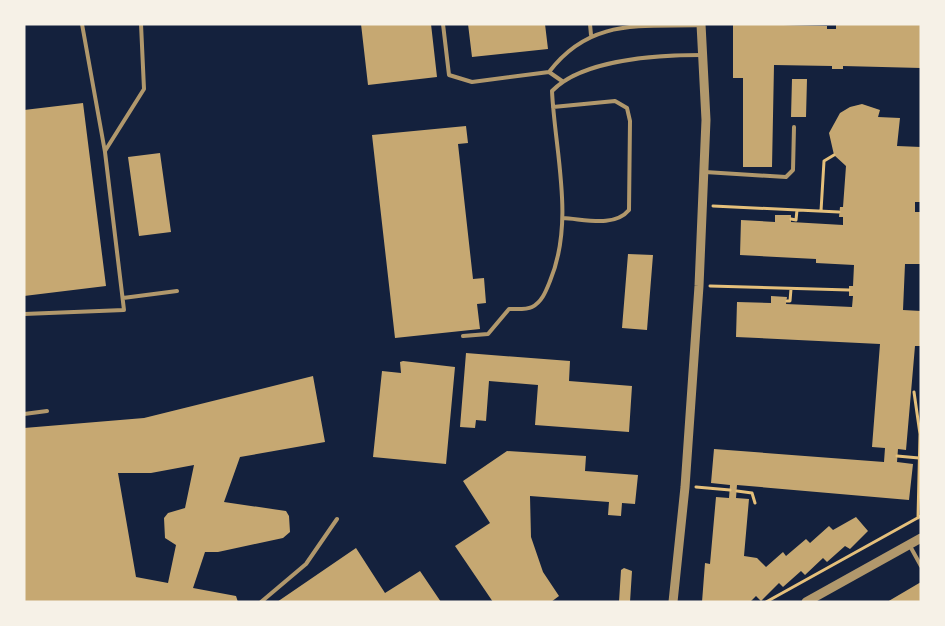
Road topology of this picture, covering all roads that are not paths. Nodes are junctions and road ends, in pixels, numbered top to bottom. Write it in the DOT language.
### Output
graph roads {
  1 [pos="82,24"];
  2 [pos="141,24"];
  3 [pos="443,24"];
  4 [pos="590,24"];
  5 [pos="701,24"];
  6 [pos="591,35"];
  7 [pos="703,55"];
  8 [pos="549,72"];
  9 [pos="562,81"];
  10 [pos="553,107"];
  11 [pos="794,127"];
  12 [pos="105,152"];
  13 [pos="704,172"];
  14 [pos="563,218"];
  15 [pos="177,291"];
  16 [pos="123,298"];
  17 [pos="24,314"];
  18 [pos="463,336"];
  19 [pos="47,411"];
  20 [pos="24,414"];
  21 [pos="337,519"];
  22 [pos="921,538"];
  23 [pos="909,544"];
  24 [pos="921,566"];
  25 [pos="261,602"];
  26 [pos="673,602"];
  27 [pos="806,602"];
  1 -- 12 [label="lane"];
  2 -- 12 [label="lane"];
  3 -- 8 [label="lane"];
  4 -- 6 [label="lane"];
  5 -- 6 [label="lane"];
  5 -- 7 [label="street"];
  6 -- 8 [label="lane"];
  7 -- 9 [label="lane"];
  7 -- 13 [label="street"];
  8 -- 9 [label="lane"];
  9 -- 10 [label="lane"];
  10 -- 14 [label="lane"];
  10 -- 14 [label="lane"];
  11 -- 13 [label="lane"];
  12 -- 16 [label="lane"];
  13 -- 26 [label="street"];
  14 -- 18 [label="lane"];
  15 -- 16 [label="lane"];
  16 -- 17 [label="lane"];
  19 -- 20 [label="lane"];
  21 -- 25 [label="lane"];
  22 -- 23 [label="street"];
  23 -- 24 [label="lane"];
  23 -- 27 [label="street"];
}
